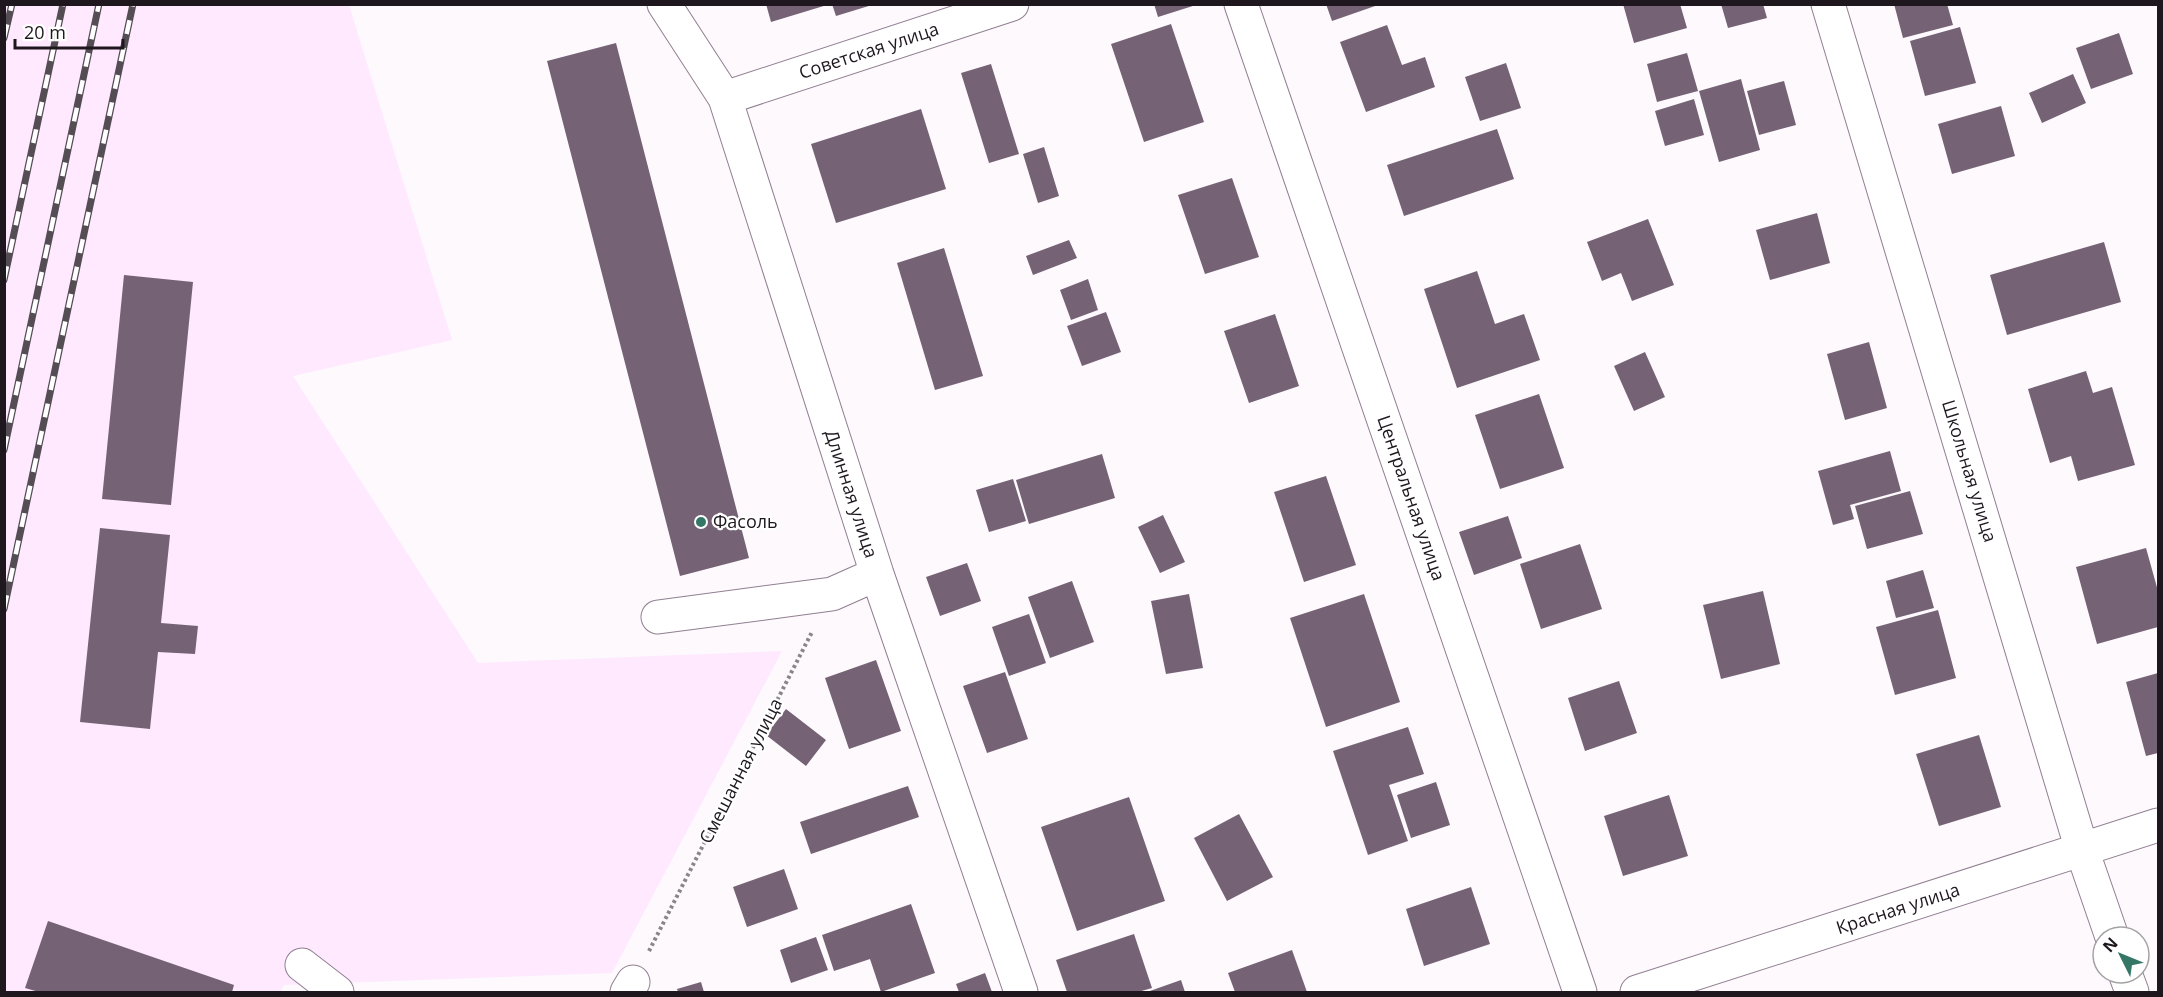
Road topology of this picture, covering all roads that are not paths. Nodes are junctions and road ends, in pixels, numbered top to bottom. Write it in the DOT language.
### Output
graph roads {
  1 [pos="664,4"];
  2 [pos="1012,4"];
  3 [pos="1241,4"];
  4 [pos="1828,4"];
  5 [pos="725,98"];
  6 [pos="877,574"];
  7 [pos="658,616"];
  8 [pos="2158,825"];
  9 [pos="2082,850"];
  10 [pos="2108,925"];
  11 [pos="302,965"];
  12 [pos="337,993"];
  13 [pos="1021,993"];
  14 [pos="1580,993"];
  15 [pos="1637,993"];
  1 -- 5 [label="street, Длинная улица"];
  2 -- 5 [label="street, Советская улица"];
  3 -- 14 [label="street, Центральная улица"];
  4 -- 9 [label="street, Школьная улица"];
  5 -- 6 [label="street, Длинная улица"];
  6 -- 7 [label="street"];
  6 -- 13 [label="street, Длинная улица"];
  8 -- 9 [label="street, Красная улица"];
  9 -- 10 [label="street, Школьная улица"];
  9 -- 15 [label="street, Красная улица"];
  11 -- 12 [label="street"];
}
